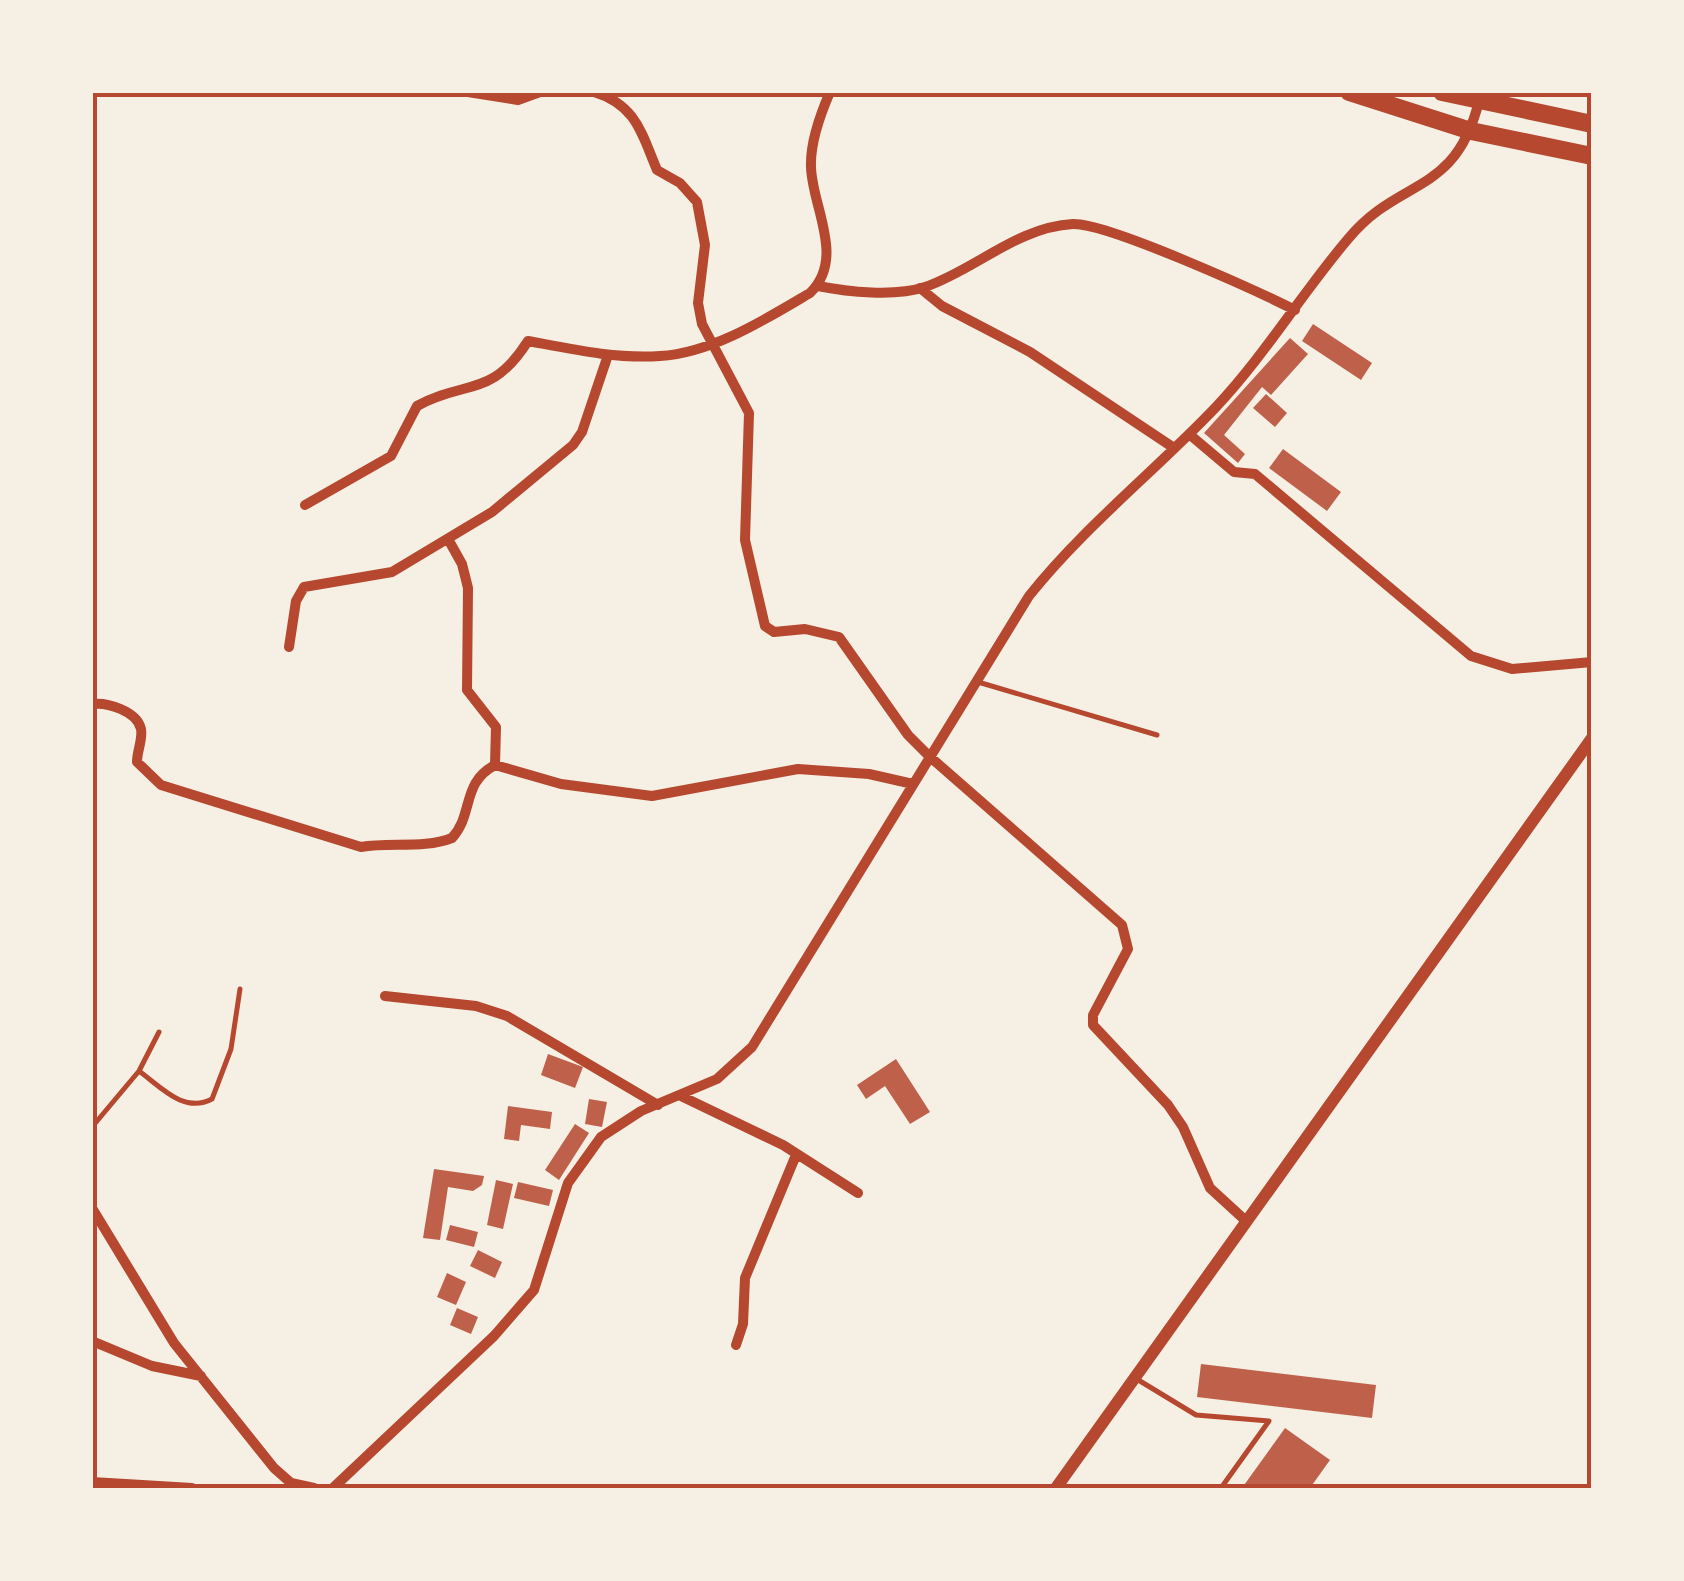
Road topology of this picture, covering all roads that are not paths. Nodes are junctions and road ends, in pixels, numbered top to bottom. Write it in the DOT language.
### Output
graph roads {
  1 [pos="468,92"];
  2 [pos="540,92"];
  3 [pos="594,92"];
  4 [pos="830,92"];
  5 [pos="1349,92"];
  6 [pos="1442,92"];
  7 [pos="1480,97"];
  8 [pos="1592,124"];
  9 [pos="1471,131"];
  10 [pos="1592,156"];
  11 [pos="818,286"];
  12 [pos="920,288"];
  13 [pos="1294,310"];
  14 [pos="709,343"];
  15 [pos="608,355"];
  16 [pos="1188,434"];
  17 [pos="1174,448"];
  18 [pos="306,505"];
  19 [pos="448,538"];
  20 [pos="289,647"];
  21 [pos="1592,662"];
  22 [pos="975,681"];
  23 [pos="92,704"];
  24 [pos="1156,735"];
  25 [pos="1592,738"];
  26 [pos="929,756"];
  27 [pos="495,765"];
  28 [pos="912,784"];
  29 [pos="240,989"];
  30 [pos="386,996"];
  31 [pos="159,1032"];
  32 [pos="139,1071"];
  33 [pos="681,1096"];
  34 [pos="658,1104"];
  35 [pos="92,1127"];
  36 [pos="796,1155"];
  37 [pos="858,1193"];
  38 [pos="92,1208"];
  39 [pos="1246,1221"];
  40 [pos="92,1342"];
  41 [pos="736,1345"];
  42 [pos="201,1376"];
  43 [pos="1134,1378"];
  44 [pos="92,1482"];
  45 [pos="192,1488"];
  46 [pos="314,1488"];
  47 [pos="333,1488"];
  48 [pos="1056,1488"];
  49 [pos="1221,1488"];
  1 -- 2 [label="street"];
  3 -- 14 [label="street"];
  4 -- 11 [label="street"];
  5 -- 9 [label="highway"];
  6 -- 7 [label="highway"];
  7 -- 8 [label="highway"];
  7 -- 9 [label="street"];
  9 -- 10 [label="highway"];
  9 -- 13 [label="street"];
  11 -- 12 [label="street"];
  11 -- 14 [label="street"];
  12 -- 13 [label="street"];
  12 -- 17 [label="street"];
  13 -- 16 [label="street"];
  14 -- 15 [label="street"];
  14 -- 26 [label="street"];
  15 -- 18 [label="street"];
  15 -- 19 [label="street"];
  16 -- 17 [label="street"];
  16 -- 21 [label="street"];
  17 -- 22 [label="street"];
  19 -- 20 [label="street"];
  19 -- 27 [label="street"];
  22 -- 24 [label="lane"];
  22 -- 26 [label="street"];
  23 -- 27 [label="street"];
  25 -- 39 [label="street"];
  26 -- 28 [label="street"];
  26 -- 39 [label="street"];
  27 -- 28 [label="street"];
  28 -- 33 [label="street"];
  29 -- 32 [label="lane"];
  30 -- 34 [label="street"];
  31 -- 32 [label="lane"];
  32 -- 35 [label="lane"];
  33 -- 34 [label="street"];
  33 -- 36 [label="street"];
  34 -- 47 [label="street"];
  36 -- 37 [label="street"];
  36 -- 41 [label="street"];
  38 -- 42 [label="street"];
  39 -- 43 [label="street"];
  40 -- 42 [label="street"];
  42 -- 46 [label="street"];
  43 -- 48 [label="street"];
  43 -- 49 [label="lane"];
  44 -- 45 [label="street"];
}
